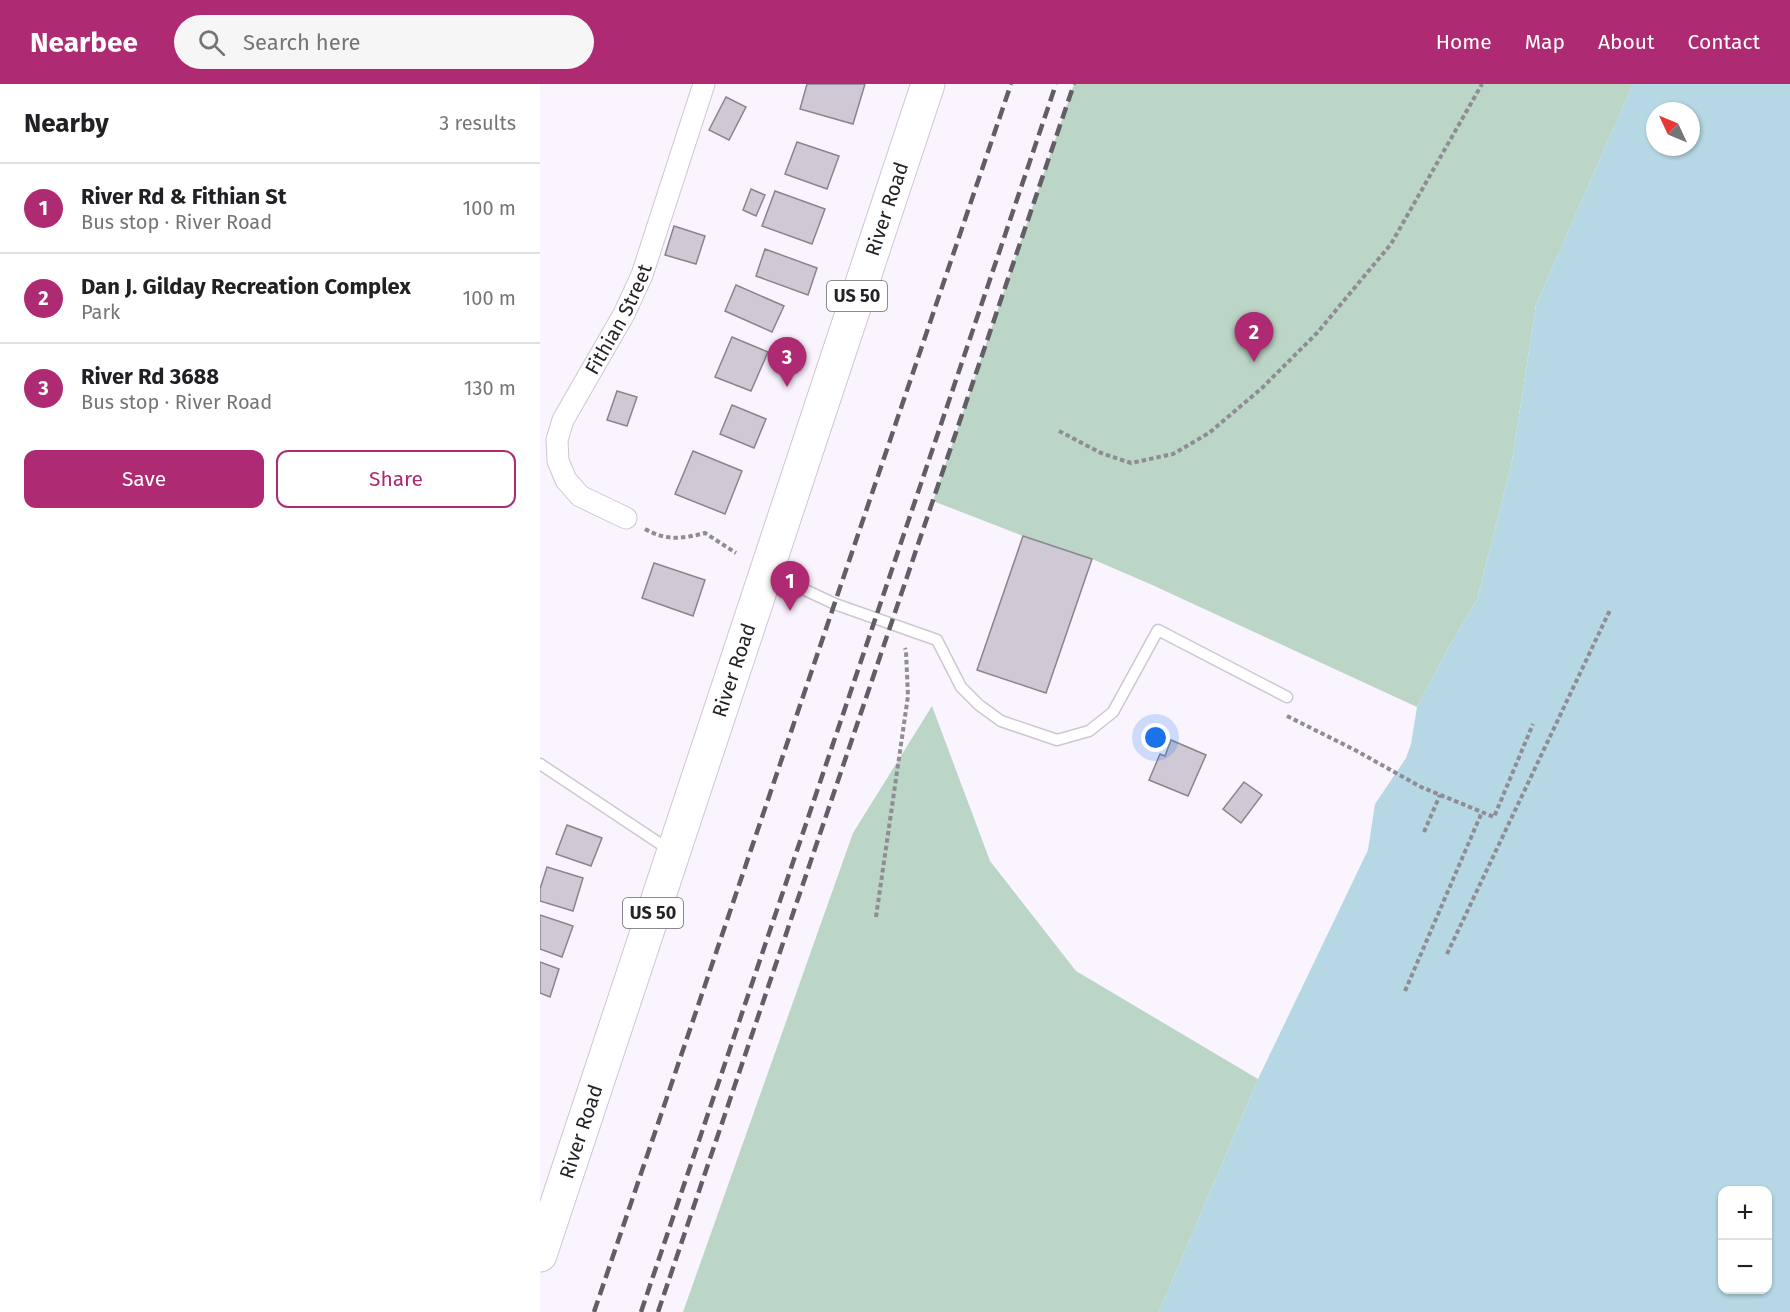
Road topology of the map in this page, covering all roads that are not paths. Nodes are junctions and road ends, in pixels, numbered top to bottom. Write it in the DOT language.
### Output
graph roads {
  1 [pos="704,84"];
  2 [pos="928,84"];
  3 [pos="626,518"];
  4 [pos="766,572"];
  5 [pos="1287,697"];
  6 [pos="540,764"];
  7 [pos="673,852"];
  8 [pos="540,1255"];
  1 -- 3 [label="street, Fithian Street"];
  2 -- 4 [label="main road, River Road / US 50"];
  4 -- 5 [label="lane"];
  4 -- 7 [label="main road, River Road / US 50"];
  6 -- 7 [label="lane"];
  7 -- 8 [label="main road, River Road / US 50"];
}
